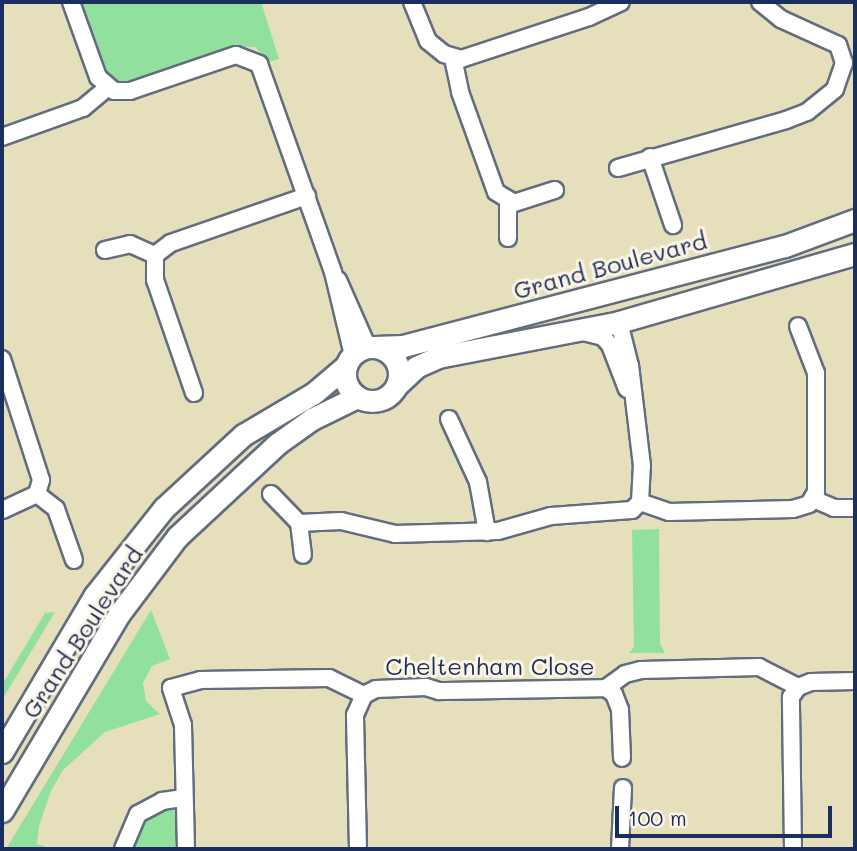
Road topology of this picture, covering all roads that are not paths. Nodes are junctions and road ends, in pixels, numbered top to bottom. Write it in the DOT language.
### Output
graph roads {
  1 [pos="71,2"];
  2 [pos="412,2"];
  3 [pos="760,2"];
  4 [pos="614,3"];
  5 [pos="453,58"];
  6 [pos="850,62"];
  7 [pos="107,88"];
  8 [pos="2,136"];
  9 [pos="650,158"];
  10 [pos="618,168"];
  11 [pos="555,190"];
  12 [pos="307,196"];
  13 [pos="508,202"];
  14 [pos="855,220"];
  15 [pos="673,225"];
  16 [pos="508,237"];
  17 [pos="105,250"];
  18 [pos="855,254"];
  19 [pos="155,255"];
  20 [pos="588,299"];
  21 [pos="619,322"];
  22 [pos="799,326"];
  23 [pos="579,331"];
  24 [pos="360,354"];
  25 [pos="2,359"];
  26 [pos="397,385"];
  27 [pos="194,393"];
  28 [pos="357,397"];
  29 [pos="635,408"];
  30 [pos="449,419"];
  31 [pos="37,494"];
  32 [pos="271,494"];
  33 [pos="813,499"];
  34 [pos="640,502"];
  35 [pos="855,508"];
  36 [pos="2,510"];
  37 [pos="299,523"];
  38 [pos="487,532"];
  39 [pos="303,555"];
  40 [pos="74,560"];
  41 [pos="855,681"];
  42 [pos="798,687"];
  43 [pos="607,688"];
  44 [pos="364,695"];
  45 [pos="2,752"];
  46 [pos="622,758"];
  47 [pos="623,788"];
  48 [pos="184,798"];
  49 [pos="2,810"];
  50 [pos="123,849"];
  51 [pos="186,849"];
  52 [pos="358,849"];
  53 [pos="621,849"];
  54 [pos="793,849"];
  1 -- 7 [label="street"];
  2 -- 5 [label="street"];
  3 -- 6 [label="street"];
  4 -- 5 [label="street"];
  5 -- 13 [label="street"];
  6 -- 9 [label="street"];
  7 -- 8 [label="street"];
  7 -- 12 [label="street"];
  9 -- 10 [label="street"];
  9 -- 15 [label="street"];
  11 -- 13 [label="street"];
  12 -- 19 [label="street"];
  12 -- 24 [label="street"];
  13 -- 16 [label="street"];
  14 -- 20 [label="street, Grand Boulevard"];
  17 -- 19 [label="street"];
  18 -- 21 [label="street"];
  19 -- 27 [label="street"];
  20 -- 21 [label="street"];
  20 -- 24 [label="street, Grand Boulevard"];
  21 -- 23 [label="street"];
  21 -- 29 [label="street"];
  22 -- 33 [label="street"];
  23 -- 26 [label="street"];
  23 -- 29 [label="street"];
  24 -- 26 [label="street"];
  24 -- 28 [label="street"];
  24 -- 45 [label="street, Grand Boulevard"];
  25 -- 31 [label="street"];
  26 -- 28 [label="street"];
  28 -- 49 [label="street, Grand Boulevard"];
  29 -- 34 [label="street"];
  30 -- 38 [label="street"];
  31 -- 36 [label="street"];
  31 -- 40 [label="street"];
  32 -- 37 [label="street"];
  33 -- 34 [label="street"];
  33 -- 35 [label="street"];
  34 -- 38 [label="street"];
  37 -- 38 [label="street"];
  37 -- 39 [label="street"];
  41 -- 42 [label="street"];
  42 -- 43 [label="street"];
  42 -- 54 [label="street"];
  43 -- 44 [label="street, Cheltenham Close"];
  43 -- 46 [label="street"];
  44 -- 48 [label="street"];
  44 -- 52 [label="street, Cheltenham Close"];
  47 -- 53 [label="street"];
  48 -- 50 [label="street"];
  48 -- 51 [label="street"];
}
